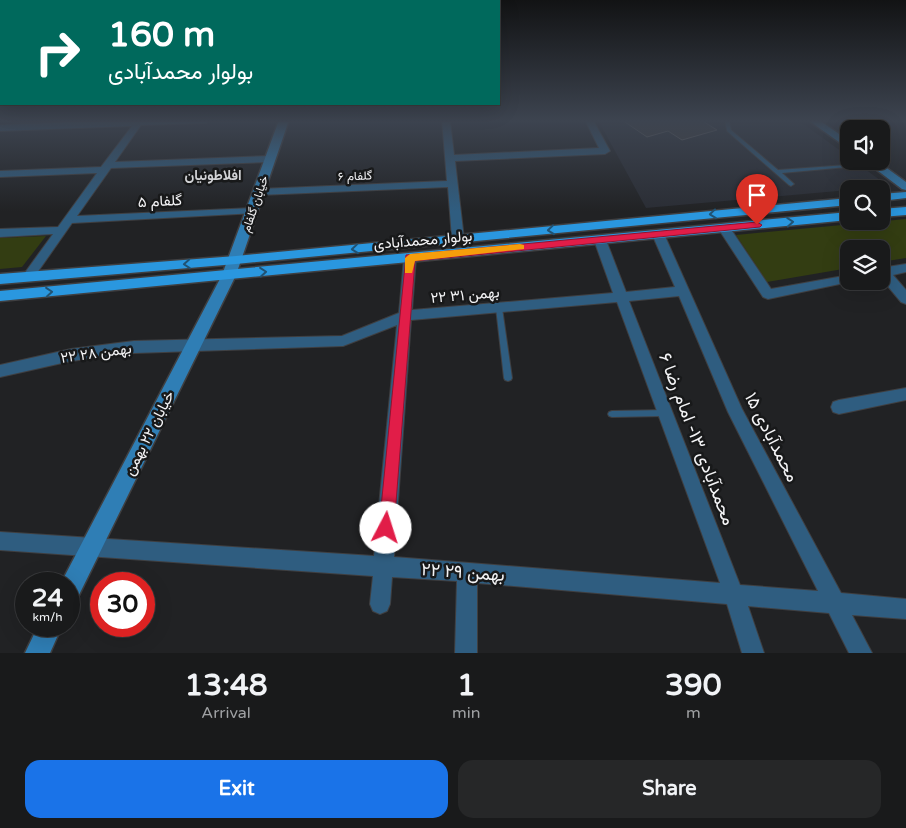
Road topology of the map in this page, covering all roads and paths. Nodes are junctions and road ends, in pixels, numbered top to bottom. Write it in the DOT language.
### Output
graph roads {
  1 [pos="118,150"];
  2 [pos="273,150"];
  3 [pos="449,150"];
  4 [pos="605,150"];
  5 [pos="752,150"];
  6 [pos="450,158"];
  7 [pos="270,160"];
  8 [pos="840,167"];
  9 [pos="106,168"];
  10 [pos="882,170"];
  11 [pos="777,172"];
  12 [pos="0,174"];
  13 [pos="452,184"];
  14 [pos="791,184"];
  15 [pos="906,187"];
  16 [pos="259,192"];
  17 [pos="906,195"];
  18 [pos="890,197"];
  19 [pos="840,202"];
  20 [pos="252,211"];
  21 [pos="746,211"];
  22 [pos="906,211"];
  23 [pos="890,212"];
  24 [pos="840,217"];
  25 [pos="68,220"];
  26 [pos="757,225"];
  27 [pos="724,228"];
  28 [pos="61,230"];
  29 [pos="0,233"];
  30 [pos="658,234"];
  31 [pos="458,239"];
  32 [pos="600,240"];
  33 [pos="410,258"];
  34 [pos="232,268"];
  35 [pos="906,268"];
  36 [pos="890,271"];
  37 [pos="28,277"];
  38 [pos="0,279"];
  39 [pos="840,281"];
  40 [pos="890,281"];
  41 [pos="684,292"];
  42 [pos="0,296"];
  43 [pos="622,297"];
  44 [pos="906,299"];
  45 [pos="498,308"];
  46 [pos="405,316"];
  47 [pos="193,345"];
  48 [pos="0,371"];
  49 [pos="508,378"];
  50 [pos="906,394"];
  51 [pos="839,407"];
  52 [pos="666,413"];
  53 [pos="612,414"];
  54 [pos="0,541"];
  55 [pos="91,547"];
  56 [pos="383,566"];
  57 [pos="78,572"];
  58 [pos="468,572"];
  59 [pos="734,594"];
  60 [pos="835,603"];
  61 [pos="380,604"];
  62 [pos="906,609"];
  63 [pos="45,637"];
  64 [pos="37,653"];
  65 [pos="466,653"];
  66 [pos="753,653"];
  67 [pos="861,653"];
  1 -- 9 [label="street"];
  2 -- 7 [label="street, خیابان گلفام"];
  3 -- 6 [label="street"];
  4 -- 6 [label="street"];
  5 -- 11 [label="lane"];
  6 -- 13 [label="street"];
  7 -- 9 [label="street"];
  7 -- 16 [label="street, خیابان گلفام"];
  8 -- 11 [label="lane"];
  9 -- 12 [label="street"];
  9 -- 25 [label="street"];
  10 -- 15 [label="street"];
  11 -- 14 [label="lane"];
  13 -- 16 [label="street, گلفام ۶"];
  13 -- 31 [label="street"];
  16 -- 20 [label="street, خیابان گلفام"];
  17 -- 18 [label="main road"];
  19 -- 21 [label="main road, بولوار محمدآبادی"];
  20 -- 25 [label="street, گلفام ۵"];
  20 -- 34 [label="street, خیابان گلفام"];
  21 -- 26 [label="main road"];
  21 -- 31 [label="main road, بولوار محمدآبادی, one-way"];
  22 -- 23 [label="main road"];
  26 -- 24 [label="main road, بولوار محمدآبادی, one-way"];
  25 -- 28 [label="street"];
  26 -- 27 [label="main road, بولوار محمدآبادی"];
  27 -- 30 [label="main road, بولوار محمدآبادی"];
  27 -- 39 [label="street"];
  28 -- 29 [label="street"];
  28 -- 37 [label="street"];
  30 -- 32 [label="main road, بولوار محمدآبادی"];
  30 -- 41 [label="street, محمدآبادی ۱۵"];
  31 -- 34 [label="main road, بولوار محمدآبادی, one-way"];
  32 -- 33 [label="main road, بولوار محمدآبادی"];
  32 -- 43 [label="street, محمدآبادی ۱۳- امام رضا ۶"];
  34 -- 33 [label="main road, بولوار محمدآبادی, one-way"];
  33 -- 46 [label="street"];
  34 -- 37 [label="main road, بولوار محمدآبادی, one-way"];
  42 -- 34 [label="main road, بولوار محمدآبادی, one-way"];
  34 -- 47 [label="street, خیابان ۲۲ بهمن"];
  35 -- 36 [label="street"];
  37 -- 38 [label="main road, بولوار محمدآبادی"];
  40 -- 44 [label="street"];
  41 -- 43 [label="street, ۲۲ بهمن ۳۱"];
  41 -- 60 [label="street, محمدآبادی ۱۵"];
  43 -- 45 [label="street, ۲۲ بهمن ۳۱"];
  43 -- 52 [label="street, محمدآبادی ۱۳- امام رضا ۶"];
  45 -- 46 [label="street, ۲۲ بهمن ۳۱"];
  45 -- 49 [label="lane"];
  46 -- 47 [label="street, ۲۲ بهمن ۳۱"];
  46 -- 56 [label="street"];
  47 -- 48 [label="street, ۲۲ بهمن ۲۸"];
  47 -- 55 [label="street, خیابان ۲۲ بهمن"];
  50 -- 51 [label="street"];
  52 -- 53 [label="lane"];
  52 -- 59 [label="street, محمدآبادی ۱۳- امام رضا ۶"];
  54 -- 55 [label="street, ۲۲ بهمن ۲۹"];
  55 -- 56 [label="street, ۲۲ بهمن ۲۹"];
  55 -- 57 [label="street, خیابان ۲۲ بهمن"];
  56 -- 58 [label="street, ۲۲ بهمن ۲۹"];
  56 -- 61 [label="street"];
  58 -- 59 [label="street, ۲۲ بهمن ۲۹"];
  58 -- 65 [label="street"];
  59 -- 60 [label="street, ۲۲ بهمن ۲۹"];
  59 -- 66 [label="street, محمدآبادی ۱۳- امام رضا ۶"];
  60 -- 62 [label="street"];
  60 -- 67 [label="street, محمدآبادی ۱۵"];
  63 -- 64 [label="street"];
}
